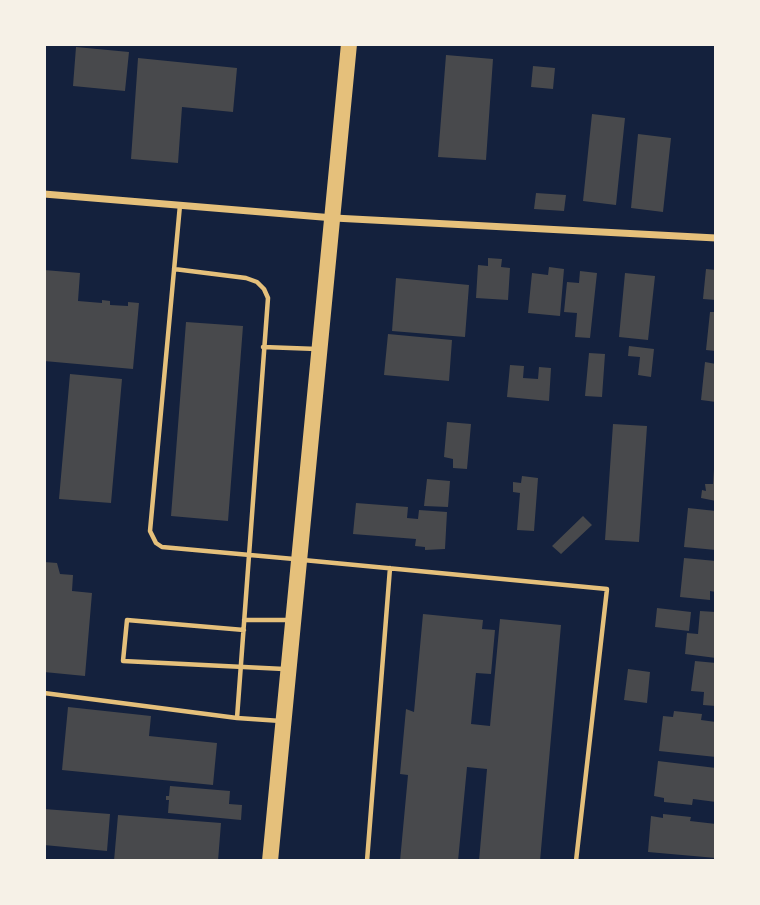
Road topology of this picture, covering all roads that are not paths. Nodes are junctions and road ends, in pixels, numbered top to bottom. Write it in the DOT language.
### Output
graph roads {
  1 [pos="349,44"];
  2 [pos="44,194"];
  3 [pos="180,205"];
  4 [pos="334,218"];
  5 [pos="716,238"];
  6 [pos="174,269"];
  7 [pos="263,347"];
  8 [pos="321,350"];
  9 [pos="249,555"];
  10 [pos="300,559"];
  11 [pos="390,568"];
  12 [pos="244,620"];
  13 [pos="294,620"];
  14 [pos="244,630"];
  15 [pos="241,667"];
  16 [pos="289,669"];
  17 [pos="44,693"];
  18 [pos="237,718"];
  19 [pos="283,722"];
  20 [pos="270,861"];
  21 [pos="367,861"];
  22 [pos="576,861"];
  1 -- 4 [label="highway"];
  2 -- 3 [label="street"];
  3 -- 4 [label="street"];
  3 -- 6 [label="lane"];
  4 -- 5 [label="street"];
  4 -- 8 [label="highway"];
  6 -- 7 [label="lane"];
  6 -- 9 [label="lane"];
  7 -- 8 [label="lane"];
  7 -- 9 [label="lane"];
  8 -- 10 [label="highway"];
  9 -- 10 [label="lane"];
  9 -- 12 [label="lane"];
  10 -- 11 [label="lane"];
  10 -- 13 [label="highway"];
  11 -- 21 [label="lane"];
  11 -- 22 [label="lane"];
  12 -- 13 [label="lane"];
  12 -- 14 [label="lane"];
  13 -- 16 [label="highway"];
  14 -- 15 [label="lane"];
  14 -- 15 [label="lane"];
  15 -- 16 [label="lane"];
  15 -- 18 [label="lane"];
  16 -- 19 [label="highway"];
  17 -- 18 [label="lane"];
  18 -- 19 [label="lane"];
  19 -- 20 [label="highway"];
}
